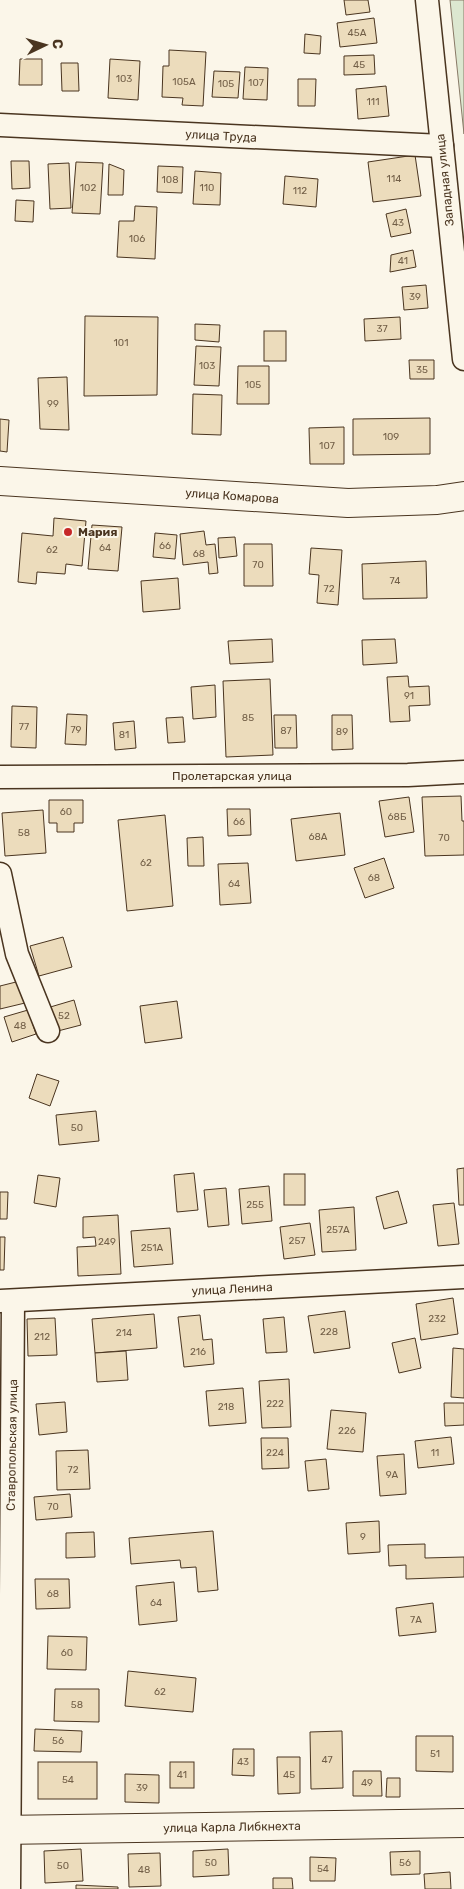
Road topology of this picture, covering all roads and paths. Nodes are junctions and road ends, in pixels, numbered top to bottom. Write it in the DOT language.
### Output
graph roads {
  1 [pos="427,0"];
  2 [pos="0,125"];
  3 [pos="442,146"];
  4 [pos="464,359"];
  5 [pos="0,481"];
  6 [pos="464,496"];
  7 [pos="464,772"];
  8 [pos="0,777"];
  9 [pos="0,874"];
  10 [pos="48,1030"];
  11 [pos="464,1277"];
  12 [pos="7,1301"];
  13 [pos="464,1823"];
  14 [pos="4,1830"];
  15 [pos="9,1889"];
  1 -- 3 [label="street, Западная улица"];
  2 -- 3 [label="street, улица Труда"];
  3 -- 4 [label="street, Западная улица"];
  5 -- 6 [label="main road, улица Комарова"];
  7 -- 8 [label="street, Пролетарская улица"];
  9 -- 10 [label="street"];
  11 -- 12 [label="street, улица Ленина"];
  12 -- 14 [label="street, Ставропольская улица"];
  13 -- 14 [label="main road, улица Карла Либкнехта"];
  14 -- 15 [label="street, Ставропольская улица"];
}
